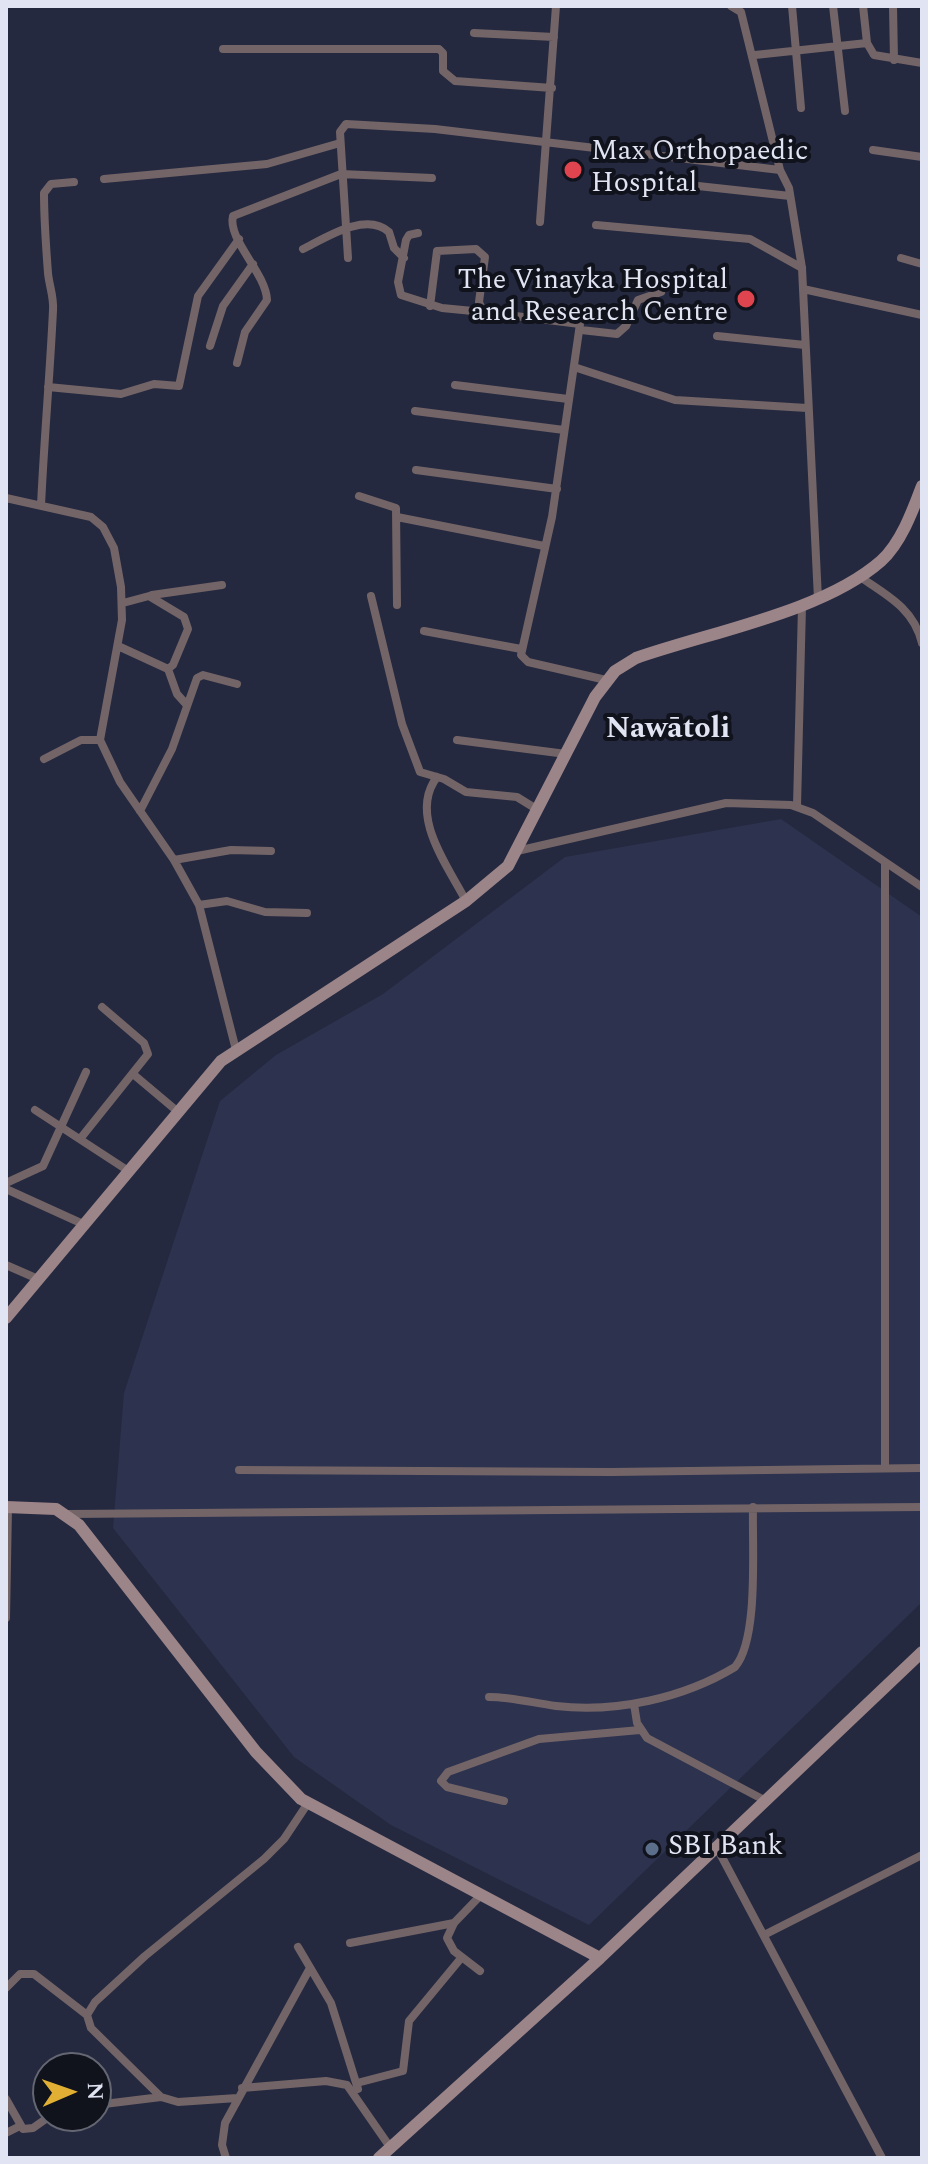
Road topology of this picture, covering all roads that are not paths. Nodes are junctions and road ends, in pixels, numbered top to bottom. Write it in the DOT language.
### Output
graph roads {
  1 [pos="556,6"];
  2 [pos="731,6"];
  3 [pos="792,6"];
  4 [pos="833,6"];
  5 [pos="863,6"];
  6 [pos="893,6"];
  7 [pos="474,33"];
  8 [pos="554,37"];
  9 [pos="867,43"];
  10 [pos="837,48"];
  11 [pos="223,49"];
  12 [pos="797,52"];
  13 [pos="755,55"];
  14 [pos="894,60"];
  15 [pos="922,63"];
  16 [pos="552,88"];
  17 [pos="801,108"];
  18 [pos="845,111"];
  19 [pos="340,143"];
  20 [pos="545,143"];
  21 [pos="873,150"];
  22 [pos="922,157"];
  23 [pos="780,170"];
  24 [pos="341,174"];
  25 [pos="432,178"];
  26 [pos="104,179"];
  27 [pos="74,182"];
  28 [pos="698,186"];
  29 [pos="790,196"];
  30 [pos="540,222"];
  31 [pos="596,225"];
  32 [pos="344,228"];
  33 [pos="418,233"];
  34 [pos="239,239"];
  35 [pos="303,249"];
  36 [pos="348,258"];
  37 [pos="404,258"];
  38 [pos="901,258"];
  39 [pos="253,264"];
  40 [pos="922,264"];
  41 [pos="802,268"];
  42 [pos="803,289"];
  43 [pos="661,292"];
  44 [pos="430,306"];
  45 [pos="483,312"];
  46 [pos="922,315"];
  47 [pos="581,330"];
  48 [pos="717,336"];
  49 [pos="805,345"];
  50 [pos="210,346"];
  51 [pos="237,363"];
  52 [pos="574,367"];
  53 [pos="455,385"];
  54 [pos="48,387"];
  55 [pos="568,399"];
  56 [pos="807,408"];
  57 [pos="415,411"];
  58 [pos="564,430"];
  59 [pos="416,470"];
  60 [pos="922,486"];
  61 [pos="557,489"];
  62 [pos="359,496"];
  63 [pos="6,498"];
  64 [pos="41,506"];
  65 [pos="397,517"];
  66 [pos="544,546"];
  67 [pos="860,577"];
  68 [pos="222,585"];
  69 [pos="149,596"];
  70 [pos="371,596"];
  71 [pos="818,599"];
  72 [pos="123,603"];
  73 [pos="397,605"];
  74 [pos="802,606"];
  75 [pos="424,631"];
  76 [pos="922,643"];
  77 [pos="118,646"];
  78 [pos="521,649"];
  79 [pos="168,669"];
  80 [pos="606,680"];
  81 [pos="237,684"];
  82 [pos="186,704"];
  83 [pos="100,740"];
  84 [pos="457,740"];
  85 [pos="566,754"];
  86 [pos="44,759"];
  87 [pos="437,777"];
  88 [pos="797,806"];
  89 [pos="538,810"];
  90 [pos="140,811"];
  91 [pos="271,851"];
  92 [pos="517,851"];
  93 [pos="174,860"];
  94 [pos="885,863"];
  95 [pos="922,887"];
  96 [pos="466,901"];
  97 [pos="199,905"];
  98 [pos="307,913"];
  99 [pos="102,1007"];
  100 [pos="236,1050"];
  101 [pos="86,1072"];
  102 [pos="133,1074"];
  103 [pos="35,1110"];
  104 [pos="177,1111"];
  105 [pos="61,1127"];
  106 [pos="80,1139"];
  107 [pos="127,1170"];
  108 [pos="6,1186"];
  109 [pos="83,1224"];
  110 [pos="6,1265"];
  111 [pos="38,1279"];
  112 [pos="6,1318"];
  113 [pos="885,1468"];
  114 [pos="922,1468"];
  115 [pos="239,1470"];
  116 [pos="7,1507"];
  117 [pos="753,1507"];
  118 [pos="922,1507"];
  119 [pos="68,1514"];
  120 [pos="6,1618"];
  121 [pos="922,1652"];
  122 [pos="489,1697"];
  123 [pos="634,1704"];
  124 [pos="640,1730"];
  125 [pos="504,1801"];
  126 [pos="766,1801"];
  127 [pos="308,1803"];
  128 [pos="716,1846"];
  129 [pos="922,1855"];
  130 [pos="481,1895"];
  131 [pos="454,1923"];
  132 [pos="764,1935"];
  133 [pos="350,1943"];
  134 [pos="298,1947"];
  135 [pos="462,1957"];
  136 [pos="600,1958"];
  137 [pos="310,1968"];
  138 [pos="480,1971"];
  139 [pos="6,1988"];
  140 [pos="87,2015"];
  141 [pos="357,2083"];
  142 [pos="242,2088"];
  143 [pos="161,2097"];
  144 [pos="237,2098"];
  145 [pos="6,2099"];
  146 [pos="360,2099"];
  147 [pos="112,2103"];
  148 [pos="10,2115"];
  149 [pos="20,2126"];
  150 [pos="32,2128"];
  151 [pos="6,2133"];
  152 [pos="390,2147"];
  153 [pos="226,2158"];
  154 [pos="379,2158"];
  155 [pos="882,2158"];
  1 -- 8 [label="street"];
  2 -- 13 [label="street"];
  3 -- 12 [label="street"];
  4 -- 10 [label="street"];
  5 -- 9 [label="street"];
  6 -- 14 [label="street"];
  7 -- 8 [label="street"];
  8 -- 16 [label="street"];
  9 -- 10 [label="street"];
  9 -- 14 [label="street"];
  10 -- 12 [label="street"];
  10 -- 18 [label="street"];
  11 -- 16 [label="street"];
  12 -- 13 [label="street"];
  12 -- 17 [label="street"];
  13 -- 23 [label="street"];
  14 -- 15 [label="street"];
  16 -- 20 [label="street"];
  19 -- 20 [label="street"];
  19 -- 24 [label="street"];
  19 -- 26 [label="street"];
  20 -- 23 [label="street"];
  20 -- 30 [label="street"];
  21 -- 22 [label="street"];
  23 -- 29 [label="street"];
  24 -- 25 [label="street"];
  24 -- 32 [label="street"];
  24 -- 34 [label="street"];
  27 -- 54 [label="street"];
  28 -- 29 [label="street"];
  29 -- 41 [label="street"];
  31 -- 41 [label="street"];
  32 -- 35 [label="street"];
  32 -- 36 [label="street"];
  32 -- 37 [label="street"];
  33 -- 37 [label="street"];
  34 -- 39 [label="street"];
  34 -- 54 [label="street"];
  37 -- 44 [label="street"];
  38 -- 40 [label="street"];
  39 -- 50 [label="street"];
  39 -- 51 [label="street"];
  41 -- 42 [label="street"];
  42 -- 46 [label="street"];
  42 -- 49 [label="street"];
  43 -- 47 [label="street"];
  44 -- 45 [label="street"];
  44 -- 45 [label="street"];
  45 -- 47 [label="street"];
  47 -- 52 [label="street"];
  48 -- 49 [label="street"];
  49 -- 56 [label="street"];
  52 -- 55 [label="street"];
  52 -- 56 [label="street"];
  53 -- 55 [label="street"];
  54 -- 64 [label="street"];
  55 -- 58 [label="street"];
  56 -- 71 [label="street"];
  57 -- 58 [label="street"];
  58 -- 61 [label="street"];
  59 -- 61 [label="street"];
  60 -- 67 [label="main road"];
  61 -- 66 [label="street"];
  62 -- 65 [label="street"];
  63 -- 64 [label="street"];
  64 -- 72 [label="street"];
  65 -- 66 [label="street"];
  65 -- 73 [label="street"];
  66 -- 78 [label="street"];
  67 -- 71 [label="main road"];
  67 -- 76 [label="street"];
  68 -- 69 [label="street"];
  69 -- 72 [label="street"];
  69 -- 79 [label="street"];
  70 -- 87 [label="street"];
  71 -- 74 [label="main road"];
  72 -- 77 [label="street"];
  74 -- 80 [label="main road"];
  74 -- 88 [label="street"];
  75 -- 78 [label="street"];
  77 -- 79 [label="street"];
  77 -- 83 [label="street"];
  78 -- 80 [label="street"];
  79 -- 82 [label="street"];
  80 -- 85 [label="main road"];
  81 -- 82 [label="street"];
  82 -- 90 [label="street"];
  83 -- 86 [label="street"];
  83 -- 90 [label="street"];
  84 -- 85 [label="street"];
  85 -- 89 [label="main road"];
  87 -- 89 [label="street"];
  87 -- 96 [label="street"];
  88 -- 92 [label="street"];
  88 -- 94 [label="street"];
  89 -- 92 [label="main road"];
  90 -- 93 [label="street"];
  91 -- 93 [label="street"];
  92 -- 96 [label="main road"];
  93 -- 97 [label="street"];
  94 -- 95 [label="street"];
  94 -- 113 [label="street"];
  96 -- 100 [label="main road"];
  97 -- 98 [label="street"];
  97 -- 100 [label="street"];
  99 -- 102 [label="street"];
  100 -- 104 [label="main road"];
  101 -- 105 [label="street"];
  102 -- 104 [label="street"];
  102 -- 106 [label="street"];
  103 -- 105 [label="street"];
  104 -- 107 [label="main road"];
  105 -- 106 [label="street"];
  105 -- 108 [label="street"];
  106 -- 107 [label="street"];
  107 -- 109 [label="main road"];
  108 -- 109 [label="street"];
  109 -- 111 [label="main road"];
  110 -- 111 [label="street"];
  111 -- 112 [label="main road"];
  113 -- 114 [label="street"];
  113 -- 115 [label="street"];
  116 -- 119 [label="main road"];
  116 -- 120 [label="street"];
  117 -- 118 [label="street"];
  117 -- 119 [label="street"];
  117 -- 123 [label="street"];
  119 -- 127 [label="main road"];
  121 -- 126 [label="main road"];
  122 -- 123 [label="street"];
  123 -- 124 [label="street"];
  124 -- 125 [label="street"];
  124 -- 126 [label="street"];
  126 -- 128 [label="main road"];
  127 -- 130 [label="main road"];
  127 -- 140 [label="street"];
  128 -- 132 [label="street"];
  128 -- 136 [label="main road"];
  129 -- 132 [label="street"];
  130 -- 131 [label="street"];
  130 -- 136 [label="main road"];
  131 -- 133 [label="street"];
  131 -- 135 [label="street"];
  132 -- 155 [label="street"];
  134 -- 137 [label="street"];
  135 -- 138 [label="street"];
  135 -- 141 [label="street"];
  136 -- 152 [label="main road"];
  137 -- 141 [label="street"];
  137 -- 142 [label="street"];
  139 -- 140 [label="street"];
  140 -- 143 [label="street"];
  141 -- 146 [label="street"];
  142 -- 144 [label="street"];
  142 -- 146 [label="street"];
  143 -- 144 [label="street"];
  143 -- 147 [label="street"];
  144 -- 153 [label="street"];
  145 -- 148 [label="street"];
  146 -- 152 [label="street"];
  148 -- 149 [label="street"];
  149 -- 150 [label="street"];
  149 -- 151 [label="street"];
  152 -- 154 [label="main road"];
}
